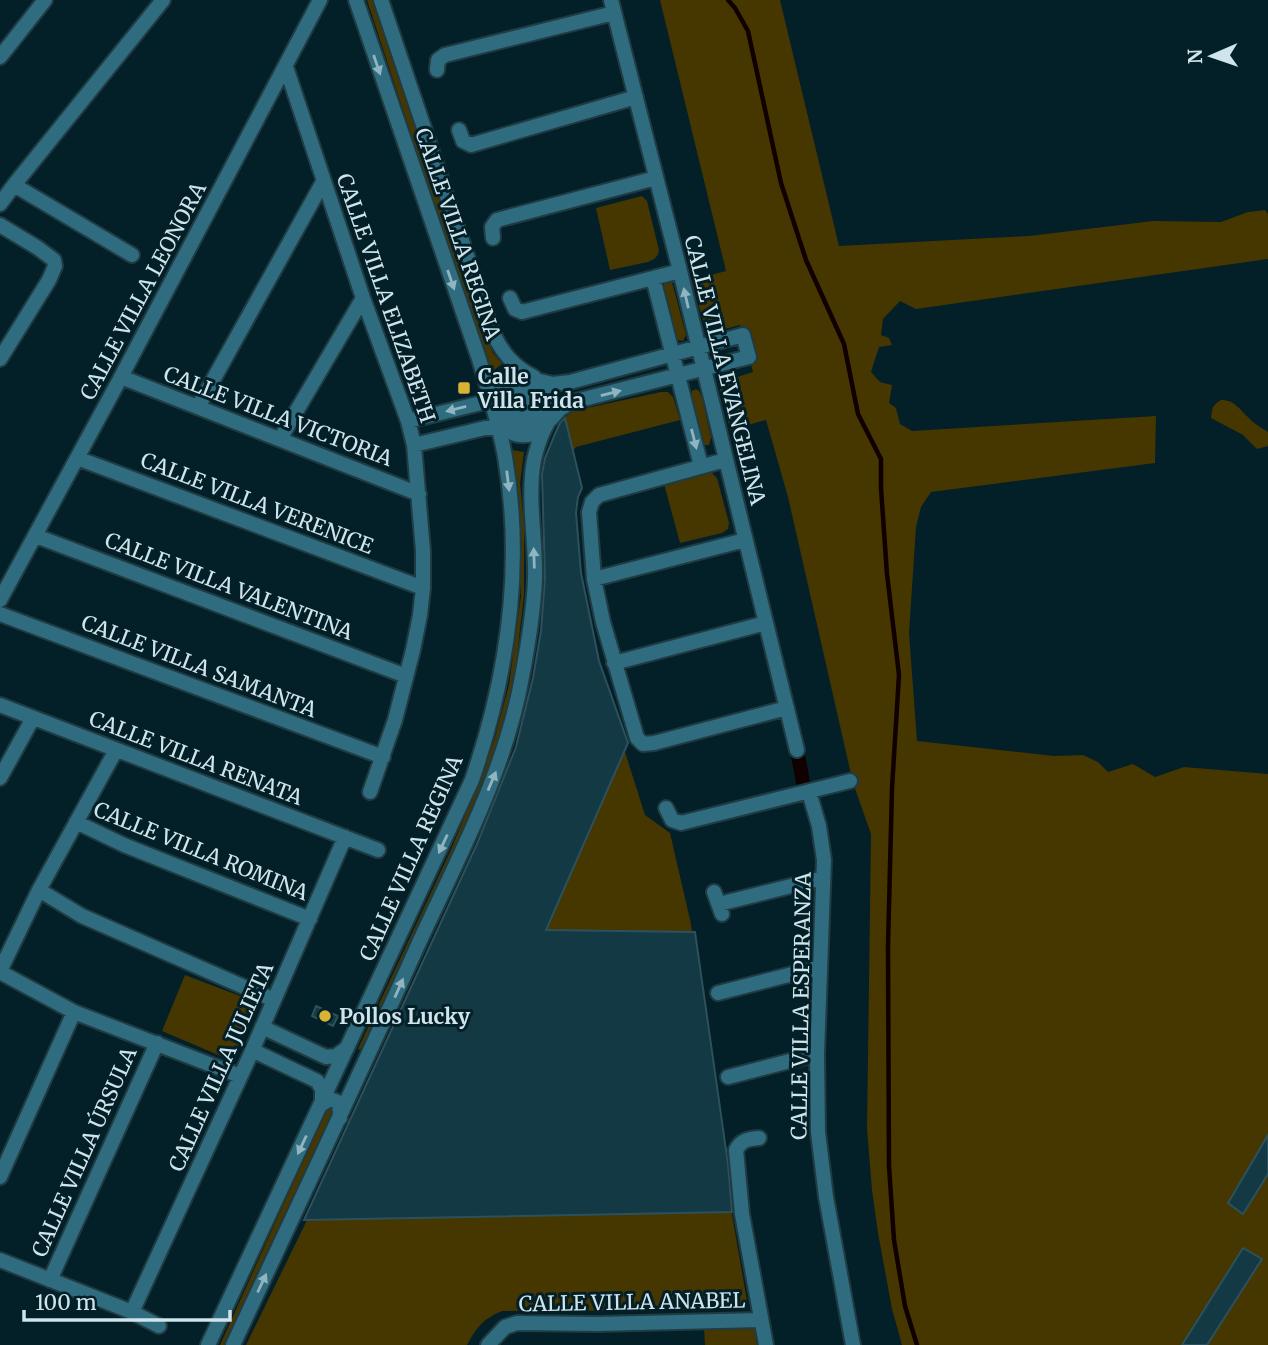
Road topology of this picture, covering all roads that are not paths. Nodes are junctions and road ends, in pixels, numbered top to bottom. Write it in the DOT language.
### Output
graph roads {
  1 [pos="45,0"];
  2 [pos="163,0"];
  3 [pos="320,0"];
  4 [pos="355,0"];
  5 [pos="381,0"];
  6 [pos="612,6"];
  7 [pos="0,57"];
  8 [pos="286,67"];
  9 [pos="437,70"];
  10 [pos="636,97"];
  11 [pos="459,130"];
  12 [pos="656,178"];
  13 [pos="323,181"];
  14 [pos="13,185"];
  15 [pos="0,204"];
  16 [pos="0,225"];
  17 [pos="493,238"];
  18 [pos="132,255"];
  19 [pos="680,271"];
  20 [pos="653,278"];
  21 [pos="363,298"];
  22 [pos="510,298"];
  23 [pos="0,359"];
  24 [pos="686,363"];
  25 [pos="121,377"];
  26 [pos="198,407"];
  27 [pos="522,407"];
  28 [pos="408,421"];
  29 [pos="280,439"];
  30 [pos="414,445"];
  31 [pos="77,457"];
  32 [pos="725,460"];
  33 [pos="701,467"];
  34 [pos="419,494"];
  35 [pos="36,536"];
  36 [pos="745,540"];
  37 [pos="594,579"];
  38 [pos="423,588"];
  39 [pos="0,600"];
  40 [pos="0,614"];
  41 [pos="766,623"];
  42 [pos="614,663"];
  43 [pos="406,677"];
  44 [pos="0,705"];
  45 [pos="786,708"];
  46 [pos="33,718"];
  47 [pos="116,750"];
  48 [pos="797,750"];
  49 [pos="383,757"];
  50 [pos="0,778"];
  51 [pos="850,780"];
  52 [pos="370,792"];
  53 [pos="809,792"];
  54 [pos="666,808"];
  55 [pos="76,822"];
  56 [pos="345,837"];
  57 [pos="378,850"];
  58 [pos="824,878"];
  59 [pos="40,890"];
  60 [pos="718,904"];
  61 [pos="310,919"];
  62 [pos="820,967"];
  63 [pos="0,971"];
  64 [pos="718,993"];
  65 [pos="274,1000"];
  66 [pos="74,1012"];
  67 [pos="262,1027"];
  68 [pos="157,1043"];
  69 [pos="349,1045"];
  70 [pos="252,1050"];
  71 [pos="369,1054"];
  72 [pos="817,1054"];
  73 [pos="326,1056"];
  74 [pos="240,1076"];
  75 [pos="727,1077"];
  76 [pos="332,1078"];
  77 [pos="322,1104"];
  78 [pos="340,1118"];
  79 [pos="759,1138"];
  80 [pos="0,1177"];
  81 [pos="0,1260"];
  82 [pos="50,1280"];
  83 [pos="132,1312"];
  84 [pos="760,1320"];
  85 [pos="159,1326"];
  86 [pos="208,1345"];
  87 [pos="233,1345"];
  88 [pos="488,1345"];
  89 [pos="766,1345"];
  90 [pos="853,1345"];
  1 -- 7 [label="street"];
  2 -- 14 [label="street"];
  3 -- 8 [label="street, CALLE VILLA LEONORA"];
  4 -- 27 [label="street, CALLE VILLA REGINA, one-way"];
  5 -- 27 [label="street, CALLE VILLA REGINA"];
  6 -- 9 [label="street"];
  6 -- 10 [label="street, CALLE VILLA EVANGELINA"];
  8 -- 13 [label="street, CALLE VILLA ELIZABETH"];
  8 -- 25 [label="street, CALLE VILLA LEONORA"];
  10 -- 11 [label="street"];
  10 -- 12 [label="street, CALLE VILLA EVANGELINA"];
  12 -- 17 [label="street"];
  12 -- 19 [label="street, CALLE VILLA EVANGELINA"];
  13 -- 21 [label="street, CALLE VILLA ELIZABETH"];
  13 -- 26 [label="street"];
  14 -- 15 [label="street"];
  14 -- 18 [label="street"];
  16 -- 23 [label="street"];
  19 -- 20 [label="street"];
  24 -- 19 [label="street, CALLE VILLA EVANGELINA, one-way"];
  20 -- 22 [label="street"];
  20 -- 24 [label="street, CALLE VILLA EVANGELINA"];
  21 -- 28 [label="street, CALLE VILLA ELIZABETH"];
  21 -- 29 [label="street"];
  27 -- 24 [label="street, one-way"];
  24 -- 27 [label="street"];
  24 -- 32 [label="street, CALLE VILLA EVANGELINA"];
  24 -- 33 [label="street, CALLE VILLA EVANGELINA, one-way"];
  25 -- 26 [label="street, CALLE VILLA VICTORIA"];
  25 -- 31 [label="street, CALLE VILLA LEONORA"];
  26 -- 29 [label="street, CALLE VILLA VICTORIA"];
  27 -- 28 [label="street, one-way"];
  27 -- 30 [label="street"];
  27 -- 69 [label="street, CALLE VILLA REGINA, one-way"];
  71 -- 27 [label="street, CALLE VILLA REGINA, one-way"];
  28 -- 30 [label="street, CALLE VILLA ELIZABETH"];
  29 -- 34 [label="street, CALLE VILLA VICTORIA"];
  30 -- 34 [label="street, CALLE VILLA ELIZABETH"];
  31 -- 35 [label="street, CALLE VILLA LEONORA"];
  31 -- 38 [label="street, CALLE VILLA VERENICE"];
  32 -- 33 [label="street"];
  32 -- 36 [label="street, CALLE VILLA EVANGELINA"];
  33 -- 37 [label="street"];
  34 -- 38 [label="street, CALLE VILLA ELIZABETH"];
  35 -- 39 [label="street, CALLE VILLA LEONORA"];
  35 -- 43 [label="street, CALLE VILLA VALENTINA"];
  36 -- 37 [label="street"];
  36 -- 41 [label="street, CALLE VILLA EVANGELINA"];
  37 -- 42 [label="street"];
  38 -- 43 [label="street, CALLE VILLA ELIZABETH"];
  40 -- 49 [label="street, CALLE VILLA SAMANTA"];
  41 -- 42 [label="street"];
  41 -- 45 [label="street, CALLE VILLA EVANGELINA"];
  42 -- 45 [label="street"];
  43 -- 49 [label="street, CALLE VILLA ELIZABETH"];
  44 -- 46 [label="street, CALLE VILLA RENATA"];
  45 -- 48 [label="street, CALLE VILLA EVANGELINA"];
  46 -- 47 [label="street, CALLE VILLA RENATA"];
  46 -- 50 [label="street"];
  47 -- 55 [label="street"];
  47 -- 56 [label="street, CALLE VILLA RENATA"];
  49 -- 52 [label="street, CALLE VILLA ELIZABETH"];
  51 -- 53 [label="street"];
  53 -- 54 [label="street"];
  53 -- 58 [label="street, CALLE VILLA ESPERANZA"];
  55 -- 59 [label="street"];
  55 -- 61 [label="street, CALLE VILLA ROMINA"];
  56 -- 57 [label="street, CALLE VILLA RENATA"];
  56 -- 61 [label="street, CALLE VILLA JULIETA"];
  58 -- 60 [label="street"];
  58 -- 62 [label="street, CALLE VILLA ESPERANZA"];
  59 -- 63 [label="street"];
  59 -- 65 [label="street"];
  61 -- 65 [label="street, CALLE VILLA JULIETA"];
  62 -- 64 [label="street"];
  62 -- 72 [label="street, CALLE VILLA ESPERANZA"];
  63 -- 66 [label="street"];
  65 -- 67 [label="street, CALLE VILLA JULIETA"];
  66 -- 68 [label="street"];
  66 -- 80 [label="street"];
  67 -- 70 [label="street, CALLE VILLA JULIETA"];
  67 -- 73 [label="street"];
  68 -- 74 [label="street"];
  68 -- 82 [label="street, CALLE VILLA ÚRSULA"];
  69 -- 71 [label="street"];
  69 -- 73 [label="street"];
  69 -- 76 [label="street, CALLE VILLA REGINA"];
  70 -- 74 [label="street, CALLE VILLA JULIETA"];
  70 -- 76 [label="street"];
  71 -- 76 [label="street"];
  71 -- 78 [label="street, CALLE VILLA REGINA"];
  72 -- 75 [label="street"];
  72 -- 90 [label="street, CALLE VILLA ESPERANZA"];
  73 -- 76 [label="street"];
  74 -- 83 [label="street, CALLE VILLA JULIETA"];
  76 -- 77 [label="street"];
  76 -- 78 [label="street, CALLE VILLA REGINA"];
  77 -- 78 [label="street"];
  77 -- 86 [label="street, one-way"];
  87 -- 78 [label="street, CALLE VILLA REGINA, one-way"];
  79 -- 84 [label="street"];
  81 -- 82 [label="street"];
  82 -- 83 [label="street"];
  83 -- 85 [label="street"];
  84 -- 88 [label="street, CALLE VILLA ANABEL"];
  84 -- 89 [label="street"];
}
